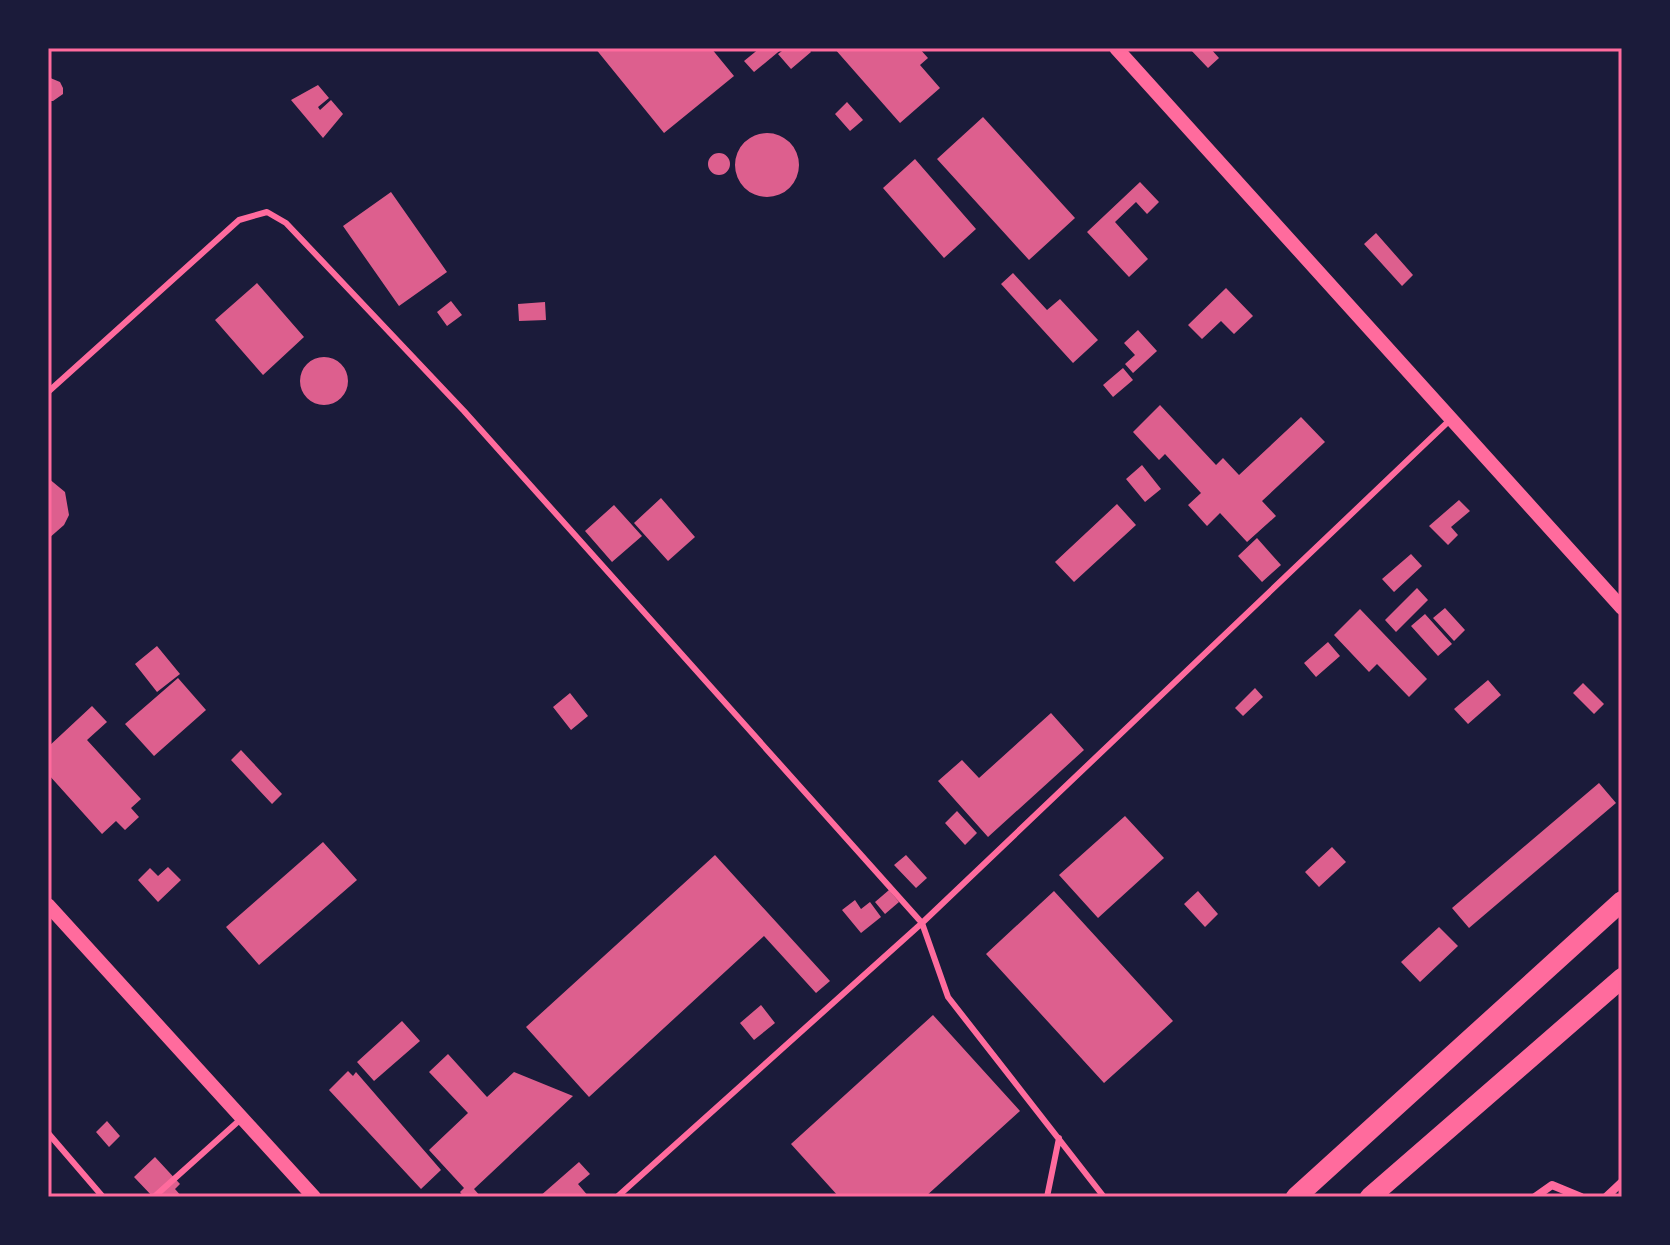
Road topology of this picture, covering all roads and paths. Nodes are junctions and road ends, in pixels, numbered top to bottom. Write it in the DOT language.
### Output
graph roads {
  1 [pos="1116,48"];
  2 [pos="48,392"];
  3 [pos="1451,419"];
  4 [pos="1622,608"];
  5 [pos="1622,901"];
  6 [pos="48,905"];
  7 [pos="922,923"];
  8 [pos="1622,978"];
  9 [pos="242,1118"];
  10 [pos="48,1133"];
  11 [pos="1059,1138"];
  12 [pos="1622,1182"];
  13 [pos="103,1197"];
  14 [pos="154,1197"];
  15 [pos="314,1197"];
  16 [pos="617,1197"];
  17 [pos="1047,1197"];
  18 [pos="1104,1197"];
  19 [pos="1296,1197"];
  20 [pos="1370,1197"];
  21 [pos="1535,1197"];
  22 [pos="1581,1197"];
  23 [pos="1606,1197"];
  1 -- 3 [label="street"];
  2 -- 7 [label="lane"];
  3 -- 4 [label="street"];
  3 -- 7 [label="lane"];
  5 -- 19 [label="main road"];
  6 -- 9 [label="street"];
  7 -- 11 [label="lane"];
  7 -- 16 [label="lane"];
  8 -- 20 [label="main road"];
  9 -- 14 [label="lane"];
  9 -- 15 [label="street"];
  10 -- 13 [label="lane"];
  11 -- 17 [label="lane"];
  11 -- 18 [label="lane"];
  12 -- 23 [label="street"];
  21 -- 22 [label="street"];
}
